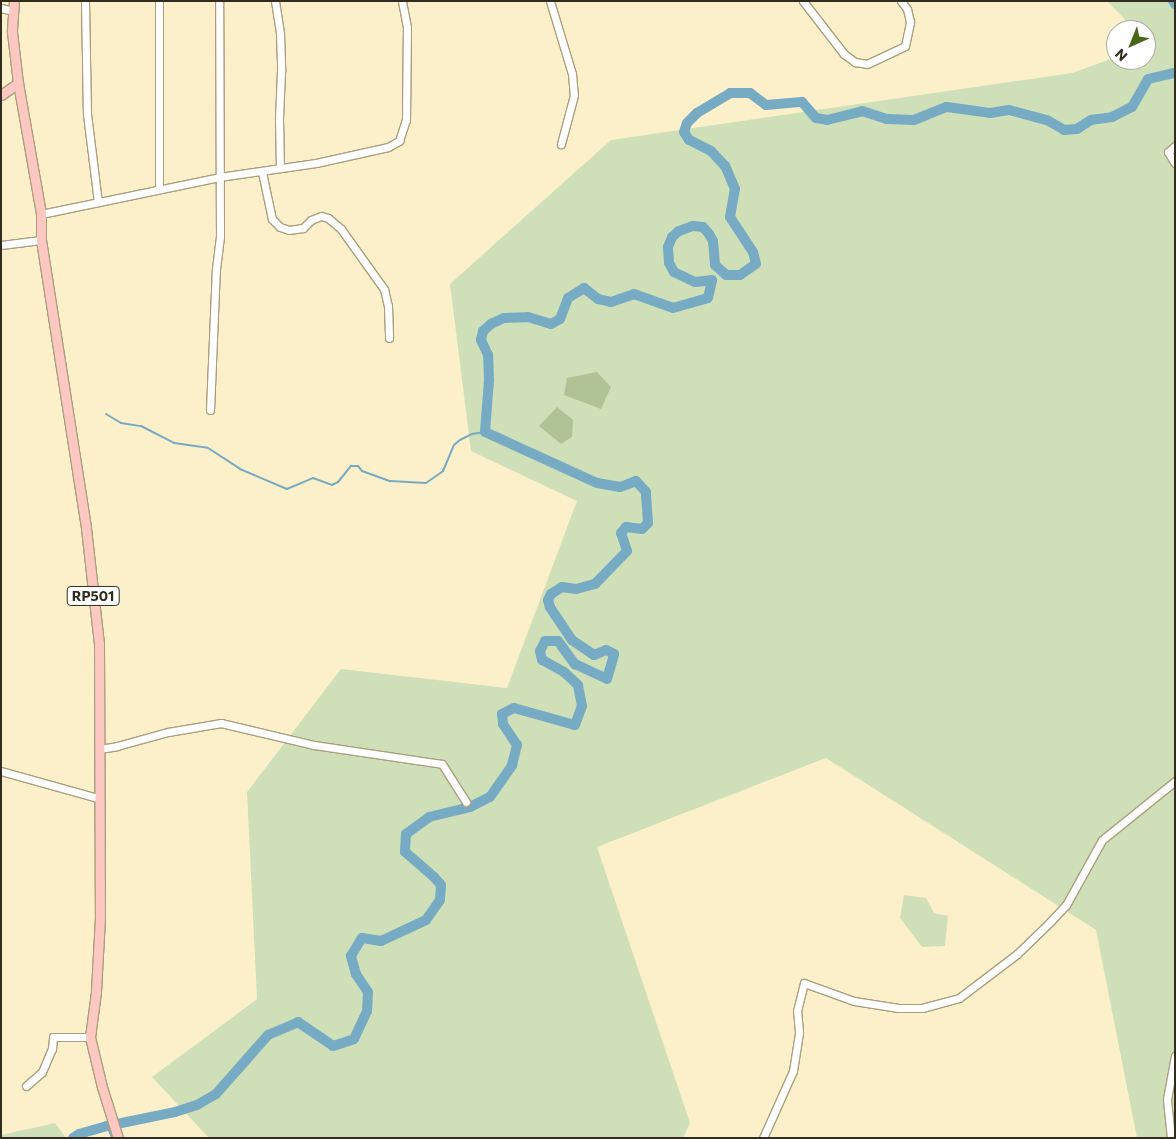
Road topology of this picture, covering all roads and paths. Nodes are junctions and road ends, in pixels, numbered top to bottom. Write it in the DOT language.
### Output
graph roads {
  1 [pos="14,1"];
  2 [pos="85,1"];
  3 [pos="159,1"];
  4 [pos="219,1"];
  5 [pos="274,1"];
  6 [pos="402,1"];
  7 [pos="550,1"];
  8 [pos="804,1"];
  9 [pos="901,1"];
  10 [pos="1,8"];
  11 [pos="13,11"];
  12 [pos="18,83"];
  13 [pos="1,96"];
  14 [pos="561,144"];
  15 [pos="1175,146"];
  16 [pos="1175,162"];
  17 [pos="280,168"];
  18 [pos="262,172"];
  19 [pos="219,177"];
  20 [pos="159,189"];
  21 [pos="98,202"];
  22 [pos="41,214"];
  23 [pos="40,240"];
  24 [pos="1,245"];
  25 [pos="389,338"];
  26 [pos="210,410"];
  27 [pos="99,749"];
  28 [pos="1,771"];
  29 [pos="1175,781"];
  30 [pos="98,798"];
  31 [pos="466,802"];
  32 [pos="90,1037"];
  33 [pos="1175,1056"];
  34 [pos="26,1086"];
  35 [pos="118,1136"];
  36 [pos="763,1138"];
  37 [pos="1171,1138"];
  1 -- 11 [label="main road, RP501"];
  2 -- 21 [label="street"];
  3 -- 20 [label="street"];
  4 -- 19 [label="street"];
  5 -- 17 [label="street"];
  6 -- 17 [label="street"];
  7 -- 14 [label="street"];
  8 -- 9 [label="street"];
  10 -- 11 [label="street"];
  11 -- 12 [label="main road, RP501"];
  12 -- 13 [label="main road"];
  12 -- 22 [label="main road, RP501"];
  15 -- 16 [label="street"];
  17 -- 18 [label="street"];
  18 -- 19 [label="street"];
  18 -- 25 [label="street"];
  19 -- 20 [label="street"];
  19 -- 26 [label="street"];
  20 -- 21 [label="street"];
  21 -- 22 [label="street"];
  22 -- 23 [label="main road, RP501"];
  23 -- 24 [label="street"];
  23 -- 27 [label="main road, RP501"];
  27 -- 30 [label="main road, RP501"];
  27 -- 31 [label="street"];
  28 -- 30 [label="street"];
  29 -- 36 [label="street"];
  30 -- 32 [label="main road, RP501"];
  32 -- 34 [label="street"];
  32 -- 35 [label="main road, RP501"];
  33 -- 37 [label="street"];
}
